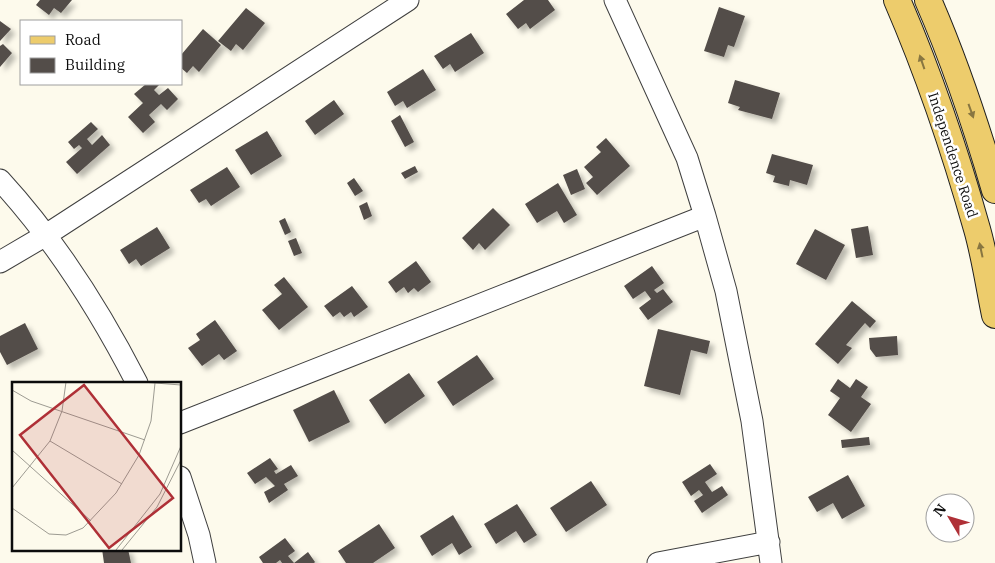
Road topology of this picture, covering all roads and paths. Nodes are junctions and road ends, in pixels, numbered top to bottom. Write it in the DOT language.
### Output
graph roads {
  1 [pos="408,0"];
  2 [pos="615,0"];
  3 [pos="897,0"];
  4 [pos="928,0"];
  5 [pos="0,180"];
  6 [pos="995,190"];
  7 [pos="706,216"];
  8 [pos="46,234"];
  9 [pos="0,262"];
  10 [pos="995,315"];
  11 [pos="136,382"];
  12 [pos="181,423"];
  13 [pos="181,480"];
  14 [pos="770,553"];
  15 [pos="205,563"];
  16 [pos="658,563"];
  1 -- 8 [label="street"];
  2 -- 7 [label="street"];
  10 -- 3 [label="main road, Independence Road, one-way"];
  4 -- 6 [label="main road, one-way"];
  5 -- 8 [label="street"];
  7 -- 12 [label="street"];
  7 -- 14 [label="street"];
  8 -- 9 [label="street"];
  8 -- 11 [label="street"];
  13 -- 15 [label="street"];
  14 -- 16 [label="street"];
}
